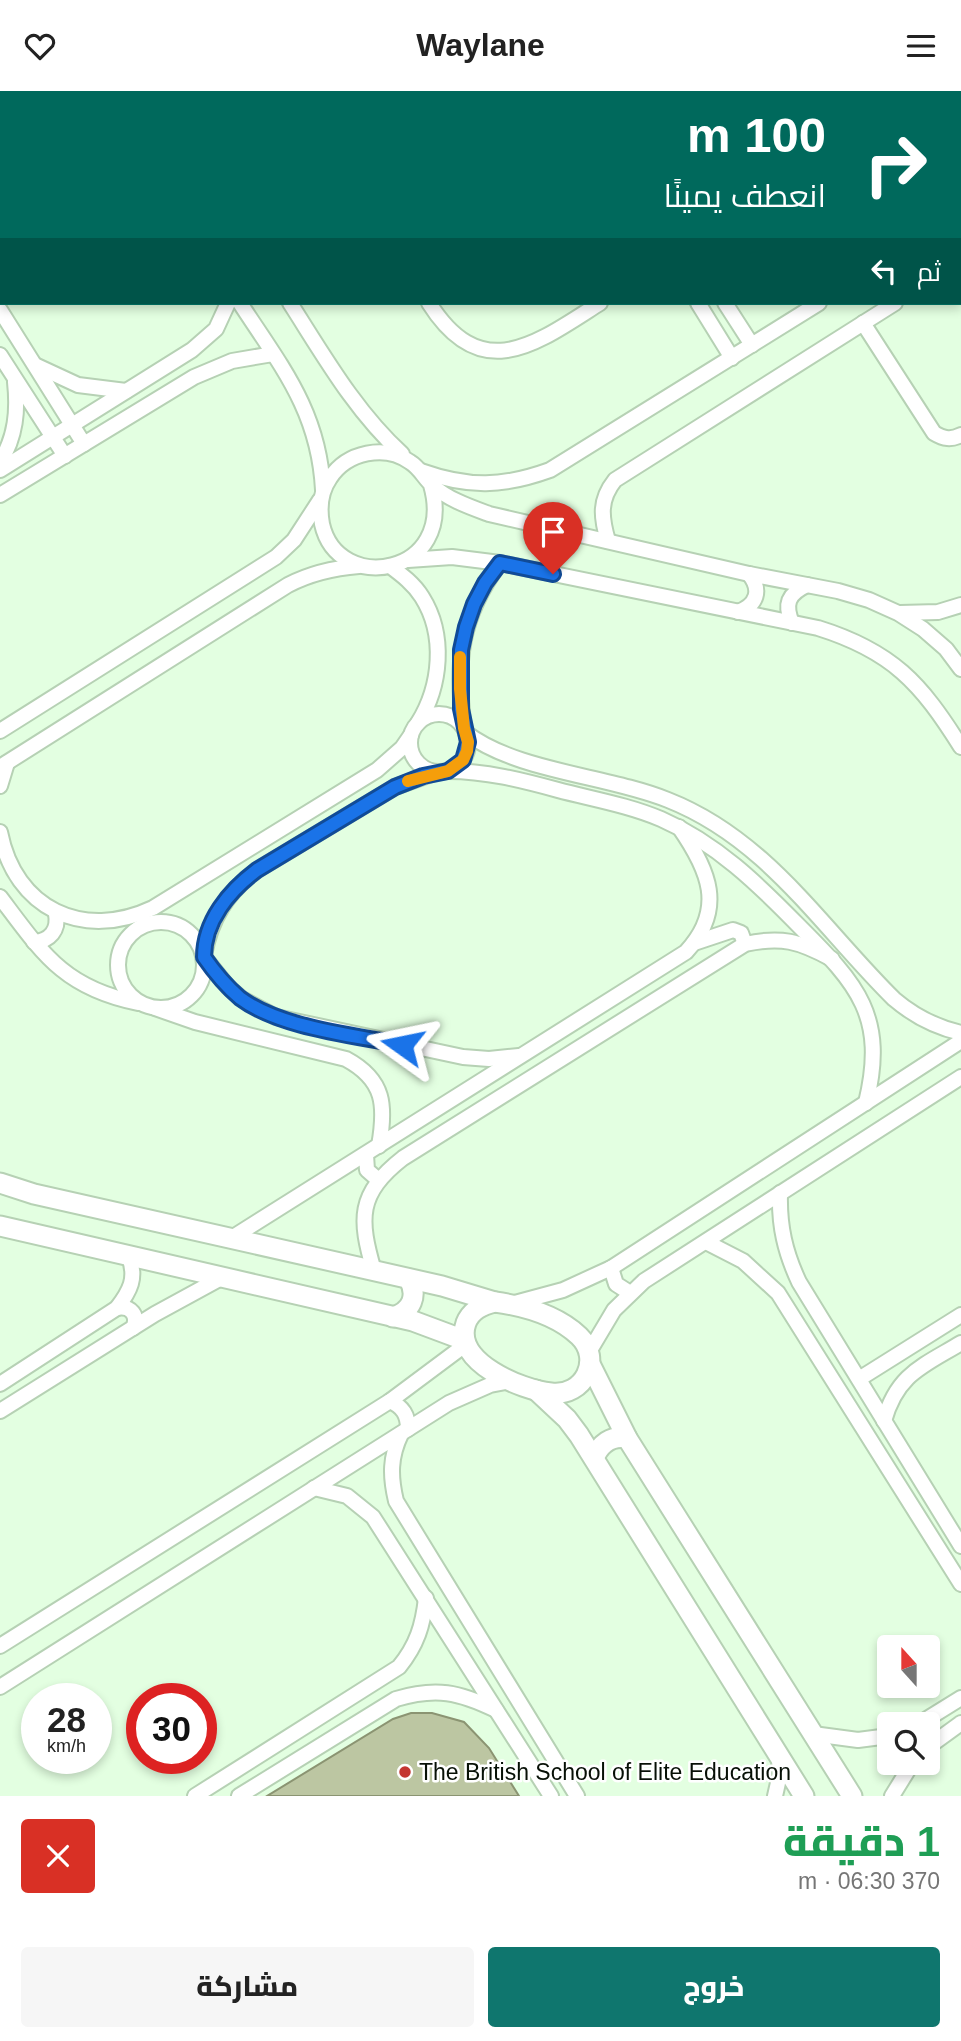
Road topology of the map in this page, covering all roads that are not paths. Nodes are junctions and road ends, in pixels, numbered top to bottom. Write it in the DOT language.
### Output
graph roads {
  1 [pos="227,305"];
  2 [pos="241,305"];
  3 [pos="291,305"];
  4 [pos="430,305"];
  5 [pos="570,305"];
  6 [pos="597,305"];
  7 [pos="699,305"];
  8 [pos="726,305"];
  9 [pos="816,305"];
  10 [pos="888,305"];
  11 [pos="0,310"];
  12 [pos="578,317"];
  13 [pos="863,323"];
  14 [pos="752,345"];
  15 [pos="273,354"];
  16 [pos="0,355"];
  17 [pos="732,358"];
  18 [pos="35,365"];
  19 [pos="14,377"];
  20 [pos="126,391"];
  21 [pos="72,424"];
  22 [pos="961,435"];
  23 [pos="52,437"];
  24 [pos="85,444"];
  25 [pos="65,456"];
  26 [pos="408,460"];
  27 [pos="0,462"];
  28 [pos="0,470"];
  29 [pos="421,471"];
  30 [pos="431,485"];
  31 [pos="0,495"];
  32 [pos="322,496"];
  33 [pos="608,541"];
  34 [pos="407,560"];
  35 [pos="500,563"];
  36 [pos="365,566"];
  37 [pos="390,566"];
  38 [pos="252,574"];
  39 [pos="749,574"];
  40 [pos="807,585"];
  41 [pos="266,598"];
  42 [pos="961,605"];
  43 [pos="738,612"];
  44 [pos="898,613"];
  45 [pos="792,623"];
  46 [pos="961,669"];
  47 [pos="414,730"];
  48 [pos="465,730"];
  49 [pos="0,731"];
  50 [pos="961,747"];
  51 [pos="4,765"];
  52 [pos="443,772"];
  53 [pos="0,786"];
  54 [pos="679,828"];
  55 [pos="0,832"];
  56 [pos="0,897"];
  57 [pos="153,908"];
  58 [pos="56,914"];
  59 [pos="119,919"];
  60 [pos="142,927"];
  61 [pos="34,942"];
  62 [pos="694,943"];
  63 [pos="745,944"];
  64 [pos="204,956"];
  65 [pos="832,959"];
  66 [pos="878,984"];
  67 [pos="860,995"];
  68 [pos="140,1003"];
  69 [pos="155,1008"];
  70 [pos="961,1033"];
  71 [pos="961,1041"];
  72 [pos="523,1056"];
  73 [pos="961,1077"];
  74 [pos="866,1103"];
  75 [pos="379,1146"];
  76 [pos="366,1155"];
  77 [pos="380,1178"];
  78 [pos="0,1184"];
  79 [pos="780,1193"];
  80 [pos="0,1226"];
  81 [pos="230,1239"];
  82 [pos="706,1242"];
  83 [pos="129,1257"];
  84 [pos="611,1268"];
  85 [pos="374,1271"];
  86 [pos="221,1278"];
  87 [pos="409,1279"];
  88 [pos="799,1282"];
  89 [pos="630,1293"];
  90 [pos="778,1293"];
  91 [pos="502,1303"];
  92 [pos="117,1308"];
  93 [pos="961,1315"];
  94 [pos="393,1317"];
  95 [pos="133,1328"];
  96 [pos="465,1342"];
  97 [pos="961,1343"];
  98 [pos="590,1358"];
  99 [pos="859,1379"];
  100 [pos="510,1381"];
  101 [pos="0,1384"];
  102 [pos="536,1390"];
  103 [pos="390,1401"];
  104 [pos="0,1411"];
  105 [pos="884,1421"];
  106 [pos="405,1431"];
  107 [pos="627,1438"];
  108 [pos="594,1458"];
  109 [pos="314,1488"];
  110 [pos="406,1520"];
  111 [pos="385,1534"];
  112 [pos="961,1546"];
  113 [pos="961,1584"];
  114 [pos="426,1598"];
  115 [pos="0,1646"];
  116 [pos="384,1677"];
  117 [pos="0,1687"];
  118 [pos="961,1698"];
  119 [pos="396,1699"];
  120 [pos="496,1710"];
  121 [pos="938,1712"];
  122 [pos="961,1723"];
  123 [pos="813,1734"];
  124 [pos="877,1737"];
  125 [pos="940,1738"];
  126 [pos="779,1755"];
  127 [pos="905,1775"];
  128 [pos="195,1796"];
  129 [pos="240,1796"];
  130 [pos="551,1796"];
  131 [pos="577,1796"];
  132 [pos="775,1796"];
  133 [pos="804,1796"];
  134 [pos="852,1796"];
  135 [pos="892,1796"];
  1 -- 20 [label="street"];
  2 -- 15 [label="street"];
  3 -- 26 [label="street"];
  4 -- 12 [label="street"];
  5 -- 12 [label="street"];
  6 -- 12 [label="street"];
  7 -- 17 [label="street"];
  8 -- 14 [label="street"];
  9 -- 14 [label="street"];
  10 -- 13 [label="street"];
  11 -- 18 [label="street"];
  13 -- 22 [label="street"];
  13 -- 33 [label="street"];
  14 -- 17 [label="street"];
  15 -- 24 [label="street"];
  15 -- 32 [label="street"];
  16 -- 19 [label="street"];
  17 -- 29 [label="street"];
  18 -- 20 [label="street"];
  18 -- 21 [label="street"];
  19 -- 23 [label="street"];
  19 -- 27 [label="street"];
  20 -- 21 [label="street"];
  21 -- 23 [label="street"];
  21 -- 24 [label="street"];
  23 -- 25 [label="street"];
  23 -- 28 [label="street"];
  24 -- 25 [label="street"];
  25 -- 31 [label="street"];
  26 -- 29 [label="street"];
  26 -- 32 [label="street"];
  29 -- 30 [label="street"];
  30 -- 33 [label="street"];
  30 -- 34 [label="street"];
  32 -- 36 [label="street"];
  32 -- 38 [label="street"];
  33 -- 39 [label="street"];
  34 -- 35 [label="street"];
  34 -- 37 [label="street"];
  35 -- 43 [label="street"];
  35 -- 48 [label="street"];
  36 -- 37 [label="street"];
  36 -- 41 [label="street"];
  37 -- 47 [label="street"];
  38 -- 41 [label="street"];
  38 -- 49 [label="street"];
  39 -- 40 [label="street"];
  39 -- 43 [label="street"];
  40 -- 44 [label="street"];
  40 -- 45 [label="street"];
  41 -- 51 [label="street"];
  42 -- 44 [label="street"];
  43 -- 45 [label="street"];
  44 -- 46 [label="street"];
  45 -- 50 [label="street"];
  47 -- 48 [label="street"];
  47 -- 52 [label="street"];
  47 -- 57 [label="street"];
  48 -- 52 [label="street"];
  48 -- 66 [label="street"];
  51 -- 53 [label="street"];
  52 -- 54 [label="street"];
  52 -- 64 [label="street"];
  54 -- 62 [label="street"];
  54 -- 65 [label="street"];
  55 -- 58 [label="street"];
  56 -- 61 [label="street"];
  57 -- 59 [label="street"];
  57 -- 60 [label="street"];
  58 -- 59 [label="street"];
  58 -- 61 [label="street"];
  59 -- 60 [label="street"];
  60 -- 64 [label="street"];
  60 -- 68 [label="street"];
  61 -- 68 [label="street"];
  62 -- 63 [label="street"];
  62 -- 72 [label="street"];
  63 -- 65 [label="street"];
  63 -- 77 [label="street"];
  64 -- 69 [label="street"];
  64 -- 72 [label="street"];
  65 -- 67 [label="street"];
  66 -- 67 [label="street"];
  66 -- 70 [label="street"];
  67 -- 74 [label="street"];
  68 -- 69 [label="street"];
  69 -- 75 [label="street"];
  71 -- 74 [label="street"];
  72 -- 75 [label="street"];
  73 -- 79 [label="street"];
  74 -- 84 [label="street"];
  75 -- 76 [label="street"];
  76 -- 77 [label="street"];
  76 -- 81 [label="street"];
  77 -- 85 [label="street"];
  78 -- 81 [label="street"];
  79 -- 82 [label="street"];
  79 -- 88 [label="street"];
  80 -- 83 [label="street"];
  81 -- 85 [label="street"];
  82 -- 89 [label="street"];
  82 -- 90 [label="street"];
  83 -- 86 [label="street"];
  83 -- 92 [label="street"];
  84 -- 89 [label="street"];
  84 -- 91 [label="street"];
  85 -- 87 [label="street"];
  86 -- 94 [label="street"];
  86 -- 95 [label="street"];
  87 -- 91 [label="street"];
  87 -- 94 [label="street"];
  88 -- 90 [label="street"];
  88 -- 99 [label="street"];
  89 -- 98 [label="street"];
  90 -- 113 [label="street"];
  91 -- 96 [label="street"];
  91 -- 98 [label="street"];
  92 -- 95 [label="street"];
  92 -- 101 [label="street"];
  93 -- 99 [label="street"];
  94 -- 96 [label="street"];
  95 -- 104 [label="street"];
  96 -- 100 [label="street"];
  96 -- 103 [label="street"];
  97 -- 105 [label="street"];
  98 -- 102 [label="street"];
  98 -- 107 [label="street"];
  99 -- 105 [label="street"];
  100 -- 102 [label="street"];
  100 -- 106 [label="street"];
  102 -- 108 [label="street"];
  103 -- 106 [label="street"];
  103 -- 115 [label="street"];
  105 -- 112 [label="street"];
  106 -- 109 [label="street"];
  106 -- 110 [label="street"];
  107 -- 108 [label="street"];
  107 -- 123 [label="street"];
  108 -- 126 [label="street"];
  109 -- 111 [label="street"];
  109 -- 117 [label="street"];
  110 -- 111 [label="street"];
  110 -- 131 [label="street"];
  111 -- 114 [label="street"];
  114 -- 116 [label="street"];
  114 -- 120 [label="street"];
  116 -- 119 [label="street"];
  116 -- 128 [label="street"];
  118 -- 121 [label="street"];
  119 -- 120 [label="street"];
  119 -- 129 [label="street"];
  120 -- 130 [label="street"];
  122 -- 125 [label="street"];
  123 -- 124 [label="street"];
  123 -- 134 [label="street"];
  126 -- 132 [label="street"];
  126 -- 133 [label="street"];
  127 -- 135 [label="street"];
}
